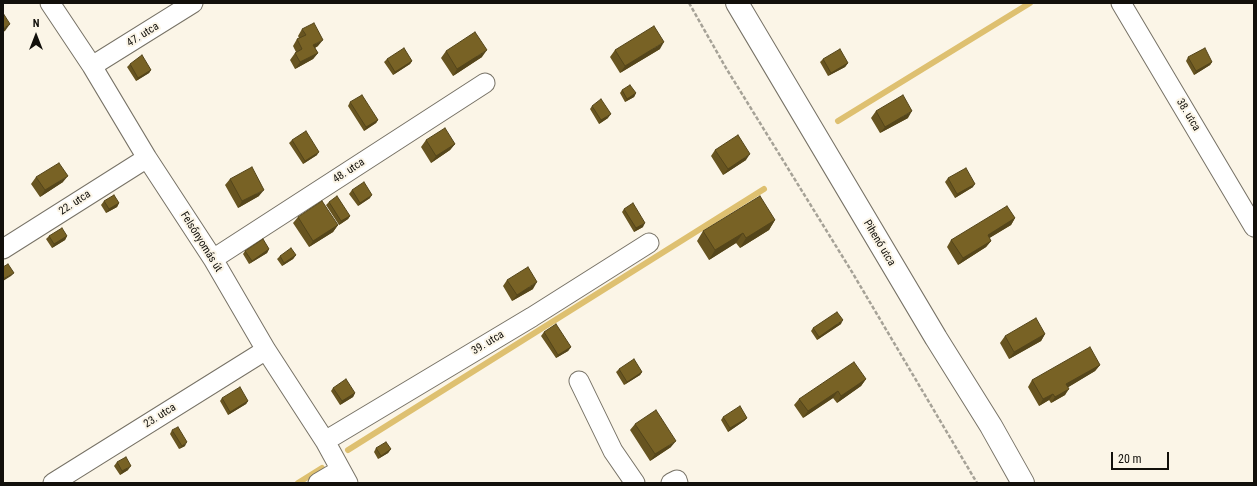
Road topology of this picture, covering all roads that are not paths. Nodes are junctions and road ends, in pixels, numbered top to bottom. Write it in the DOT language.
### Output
graph roads {
  1 [pos="50,3"];
  2 [pos="193,3"];
  3 [pos="736,3"];
  4 [pos="1121,3"];
  5 [pos="92,66"];
  6 [pos="485,83"];
  7 [pos="146,158"];
  8 [pos="1254,228"];
  9 [pos="649,243"];
  10 [pos="3,249"];
  11 [pos="212,259"];
  12 [pos="266,350"];
  13 [pos="579,381"];
  14 [pos="325,441"];
  15 [pos="344,476"];
  16 [pos="54,483"];
  17 [pos="318,483"];
  18 [pos="636,483"];
  19 [pos="671,483"];
  20 [pos="678,483"];
  21 [pos="1023,483"];
  1 -- 5 [label="street, Felsőnyomás út"];
  2 -- 5 [label="street, 47. utca"];
  3 -- 21 [label="street, Pihenő utca"];
  4 -- 8 [label="street, 38. utca"];
  5 -- 7 [label="street, Felsőnyomás út"];
  6 -- 11 [label="street, 48. utca"];
  7 -- 10 [label="street, 22. utca"];
  7 -- 11 [label="street, Felsőnyomás út"];
  9 -- 14 [label="street, 39. utca"];
  11 -- 12 [label="street, Felsőnyomás út"];
  12 -- 14 [label="street, Felsőnyomás út"];
  12 -- 16 [label="street, 23. utca"];
  13 -- 18 [label="street"];
  14 -- 15 [label="street, Felsőnyomás út"];
  15 -- 17 [label="street"];
  19 -- 20 [label="street"];
}
